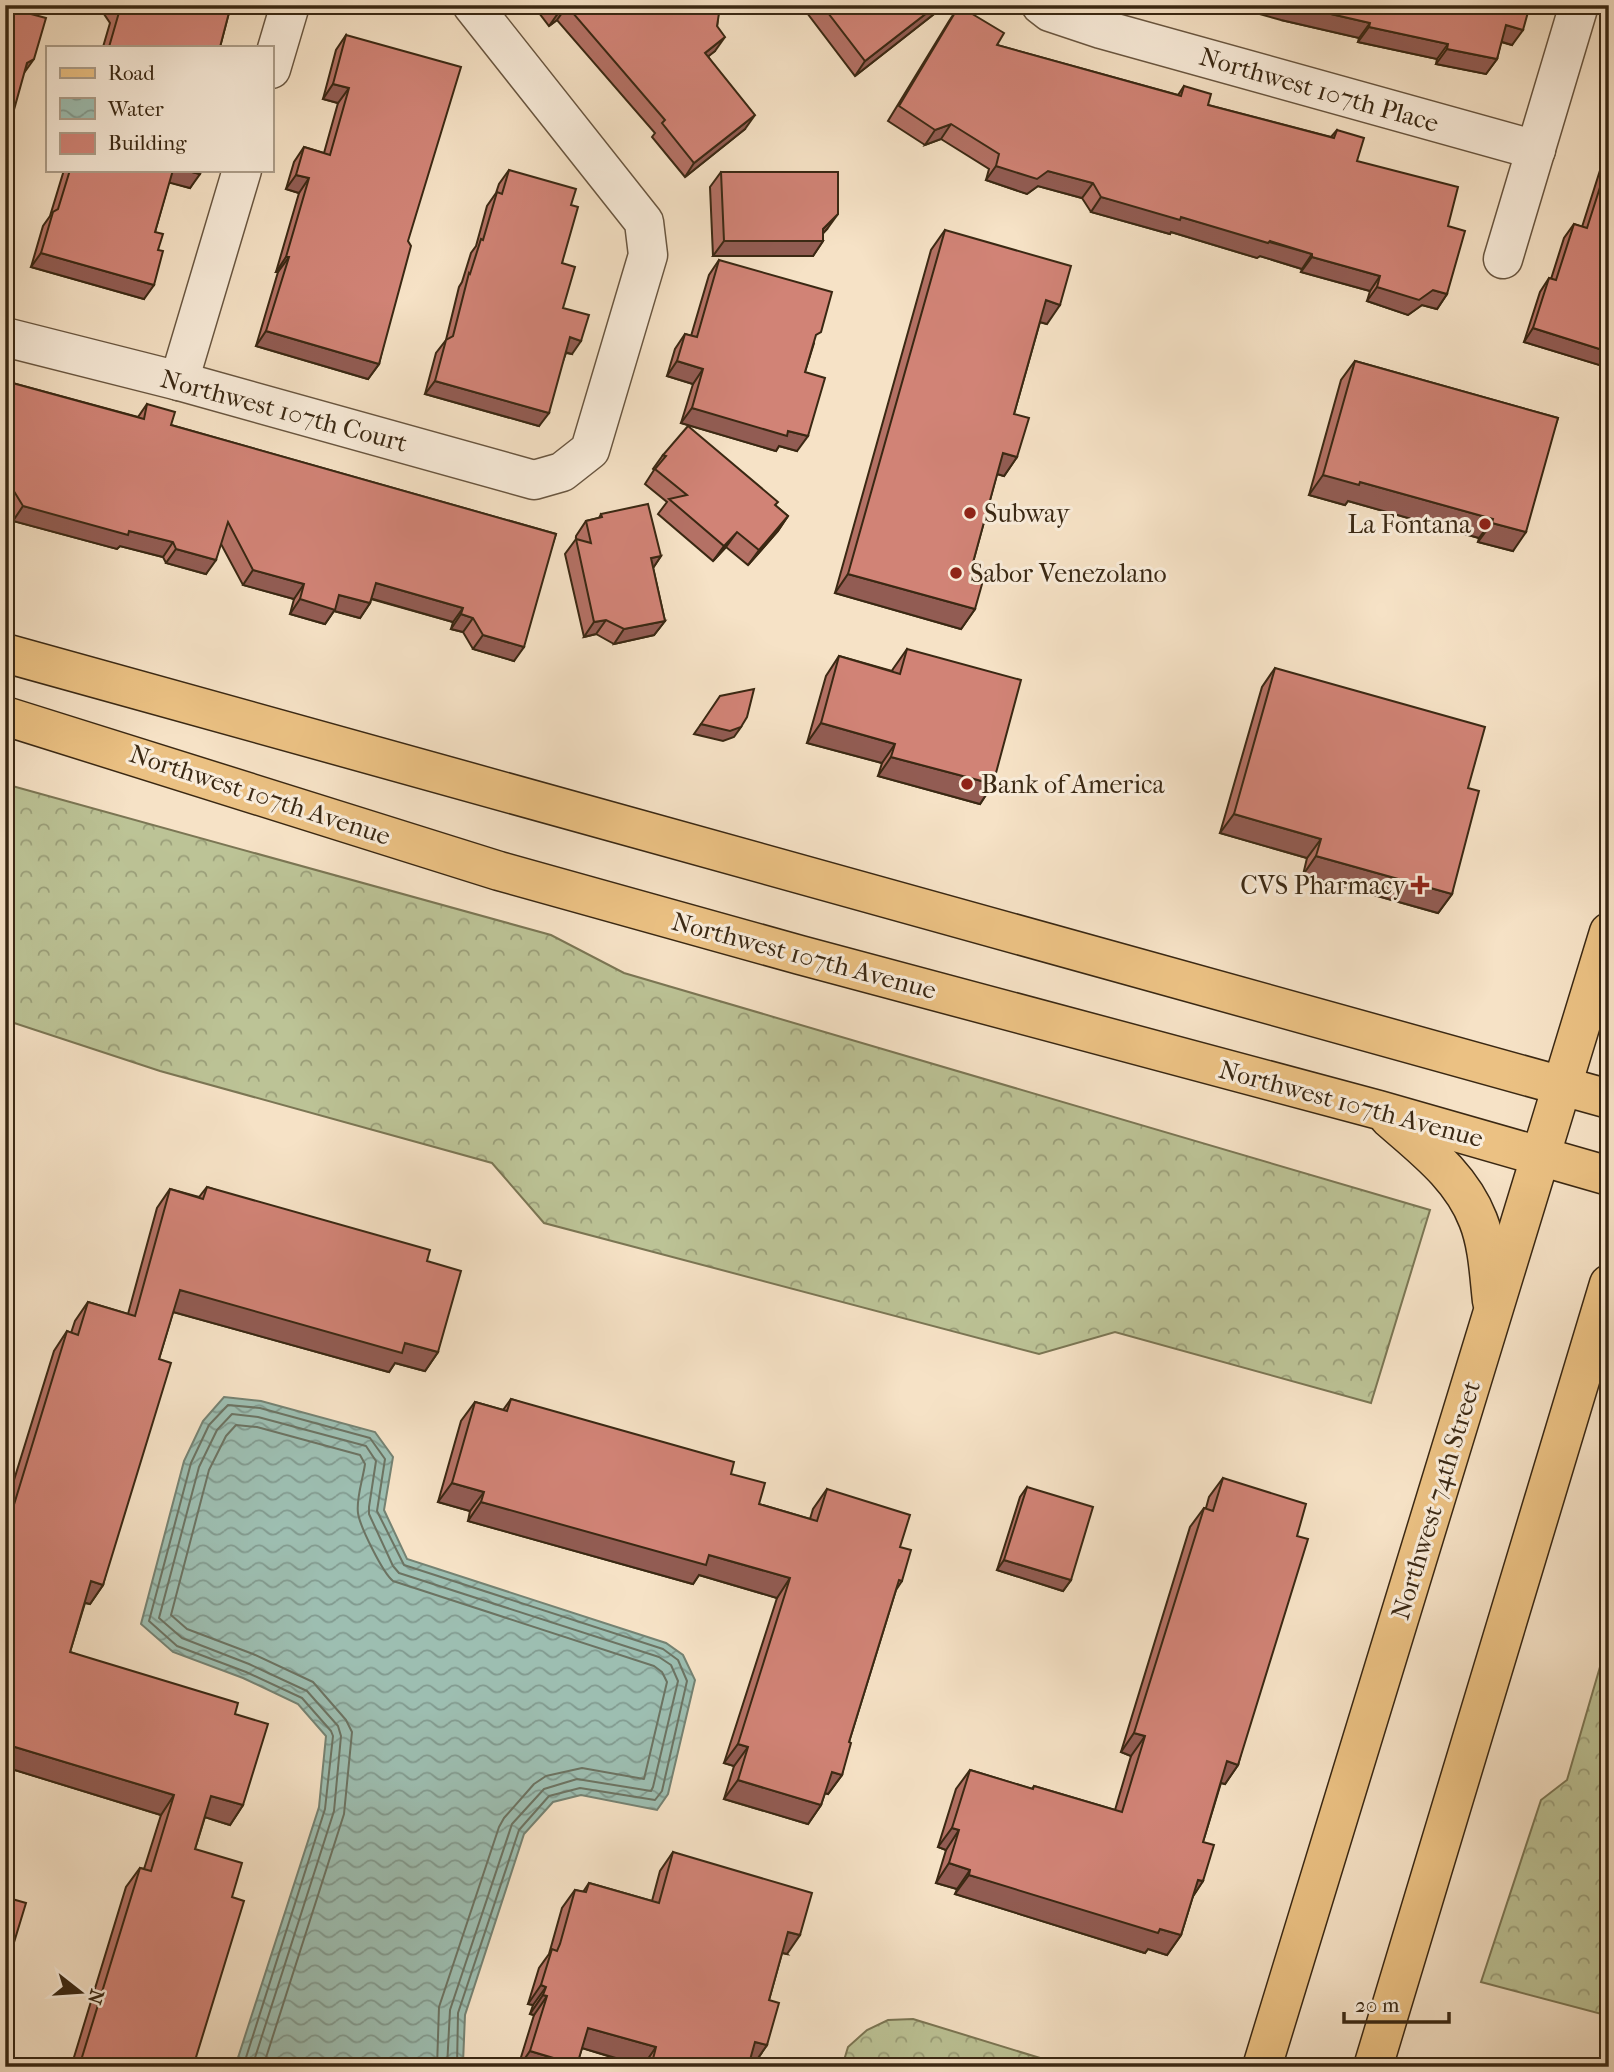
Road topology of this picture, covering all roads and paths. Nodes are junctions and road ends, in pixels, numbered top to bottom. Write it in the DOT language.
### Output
graph roads {
  1 [pos="290,5"];
  2 [pos="472,5"];
  3 [pos="1041,5"];
  4 [pos="1579,5"];
  5 [pos="273,62"];
  6 [pos="1536,150"];
  7 [pos="241,172"];
  8 [pos="1503,259"];
  9 [pos="5,337"];
  10 [pos="179,381"];
  11 [pos="5,653"];
  12 [pos="5,716"];
  13 [pos="1609,932"];
  14 [pos="1562,1086"];
  15 [pos="1609,1099"];
  16 [pos="1379,1110"];
  17 [pos="1540,1157"];
  18 [pos="1609,1176"];
  19 [pos="1609,1284"];
  20 [pos="1493,1314"];
  21 [pos="1262,2067"];
  22 [pos="1373,2067"];
  1 -- 5 [label="street"];
  2 -- 10 [label="street, Northwest 107th Court"];
  3 -- 6 [label="street, Northwest 107th Place"];
  4 -- 6 [label="street"];
  6 -- 8 [label="street"];
  7 -- 10 [label="street"];
  9 -- 10 [label="street, Northwest 107th Court"];
  11 -- 14 [label="main road"];
  12 -- 16 [label="main road, Northwest 107th Avenue"];
  13 -- 14 [label="main road, Northwest 74th Street"];
  14 -- 15 [label="main road"];
  14 -- 17 [label="main road, Northwest 74th Street"];
  16 -- 17 [label="main road, Northwest 107th Avenue"];
  16 -- 20 [label="main road"];
  17 -- 18 [label="main road, Northwest 107th Avenue"];
  17 -- 20 [label="main road, Northwest 74th Street"];
  19 -- 22 [label="main road"];
  20 -- 21 [label="main road, Northwest 74th Street"];
}
